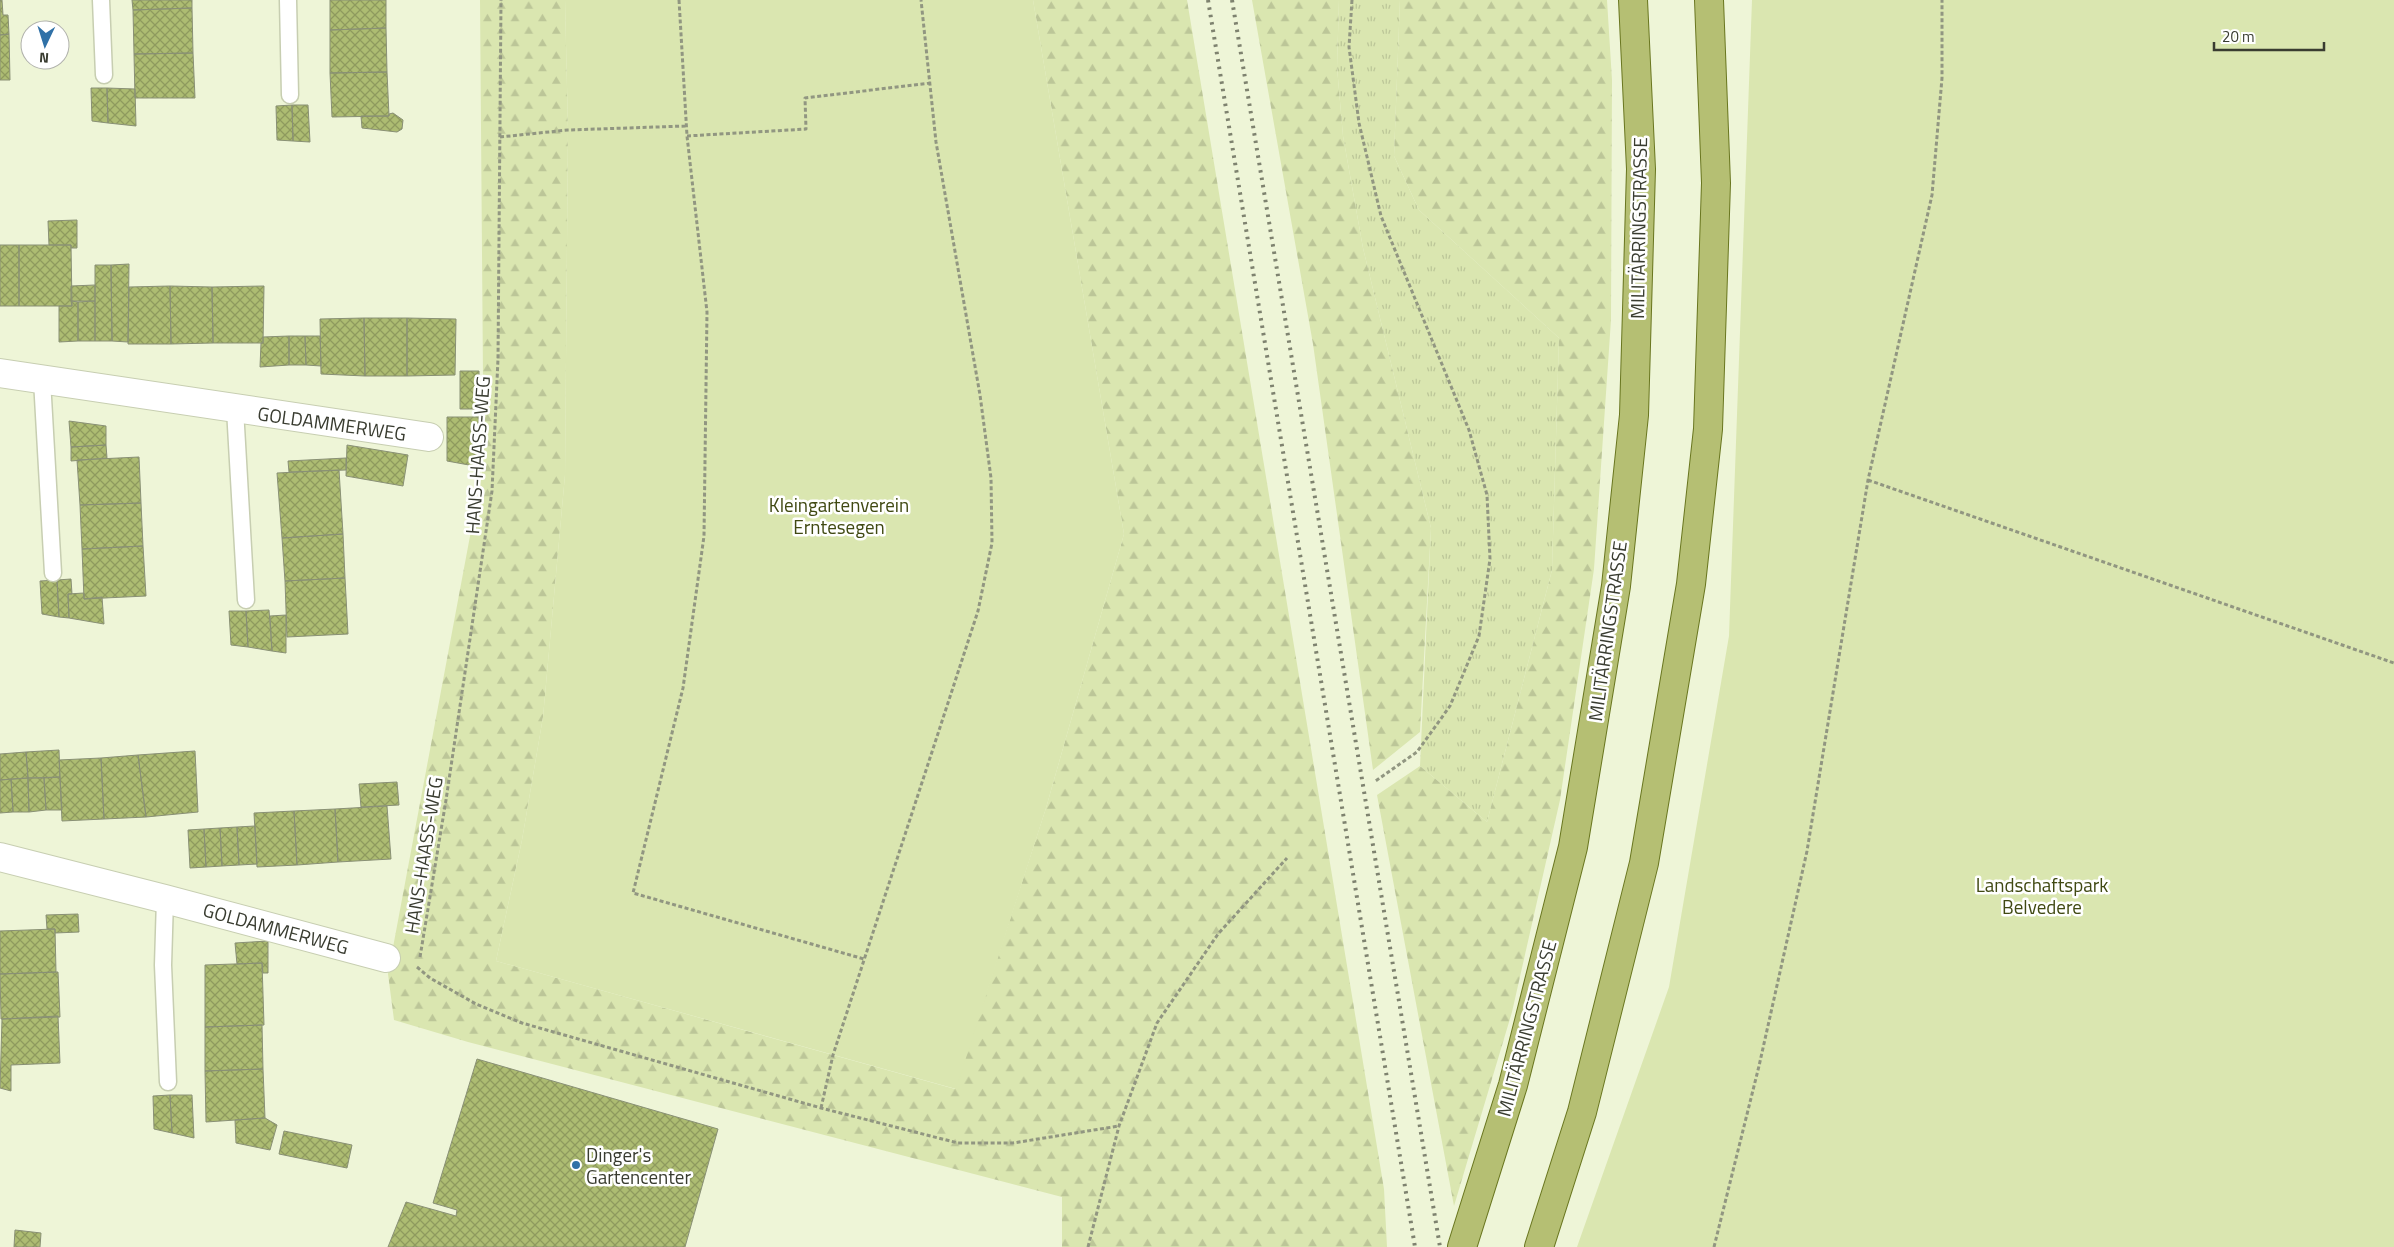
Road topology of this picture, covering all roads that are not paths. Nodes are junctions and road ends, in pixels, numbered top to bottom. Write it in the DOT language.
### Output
graph roads {
  1 [pos="101,0"];
  2 [pos="288,0"];
  3 [pos="1633,0"];
  4 [pos="1709,0"];
  5 [pos="104,75"];
  6 [pos="290,95"];
  7 [pos="0,373"];
  8 [pos="42,380"];
  9 [pos="235,409"];
  10 [pos="429,437"];
  11 [pos="53,572"];
  12 [pos="246,600"];
  13 [pos="0,858"];
  14 [pos="166,899"];
  15 [pos="386,958"];
  16 [pos="168,1082"];
  17 [pos="1462,1247"];
  18 [pos="1540,1247"];
  1 -- 5 [label="lane"];
  2 -- 6 [label="lane"];
  3 -- 17 [label="main road, MILITÄRRINGSTRASSE"];
  4 -- 18 [label="main road"];
  7 -- 8 [label="street, GOLDAMMERWEG"];
  8 -- 9 [label="street, GOLDAMMERWEG"];
  8 -- 11 [label="lane"];
  9 -- 10 [label="street, GOLDAMMERWEG"];
  9 -- 12 [label="lane, GOLDAMMERWEG"];
  13 -- 14 [label="street, GOLDAMMERWEG"];
  14 -- 15 [label="street, GOLDAMMERWEG"];
  14 -- 16 [label="lane"];
}
